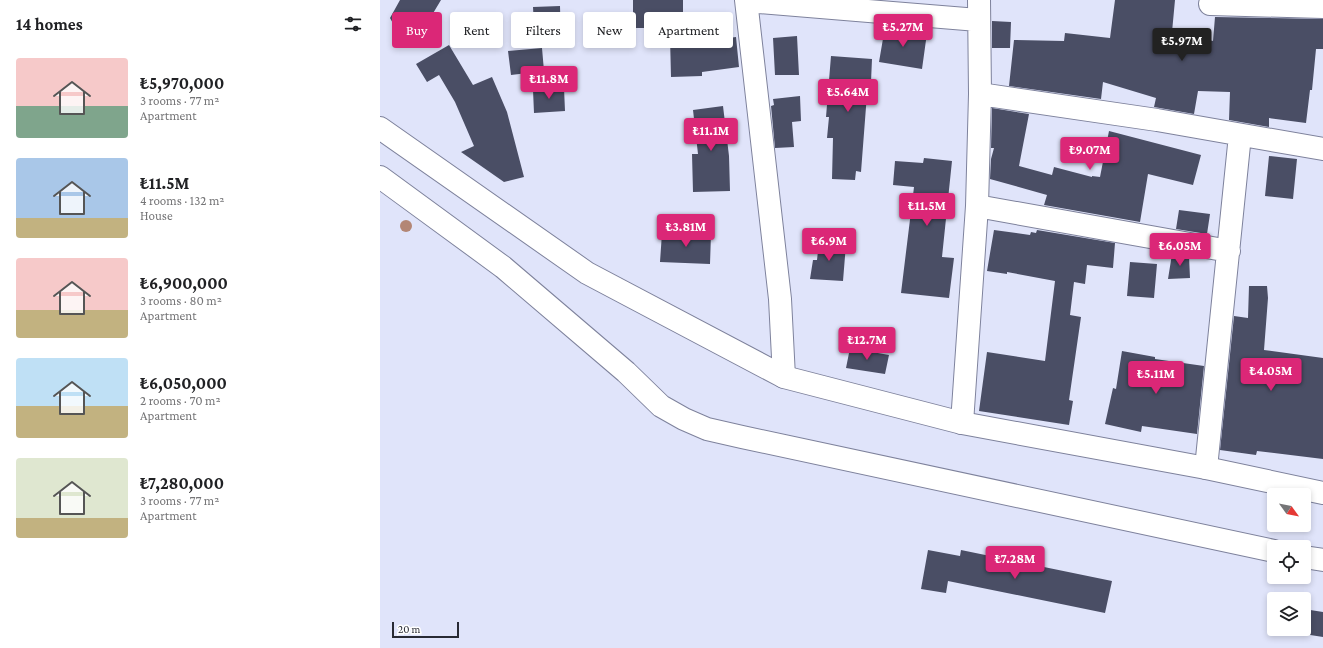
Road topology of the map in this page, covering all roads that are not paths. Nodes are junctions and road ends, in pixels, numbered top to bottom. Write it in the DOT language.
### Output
graph roads {
  1 [pos="746,1"];
  2 [pos="1210,4"];
  3 [pos="1323,6"];
  4 [pos="978,10"];
  5 [pos="980,94"];
  6 [pos="380,128"];
  7 [pos="1240,135"];
  8 [pos="1323,149"];
  9 [pos="380,178"];
  10 [pos="977,206"];
  11 [pos="1229,251"];
  12 [pos="784,377"];
  13 [pos="962,423"];
  14 [pos="1206,468"];
  15 [pos="1323,493"];
  16 [pos="1267,550"];
  17 [pos="1311,558"];
  18 [pos="1323,560"];
  1 -- 4 [label="street"];
  1 -- 12 [label="street"];
  2 -- 3 [label="street"];
  4 -- 5 [label="street"];
  5 -- 7 [label="street"];
  5 -- 10 [label="street"];
  6 -- 12 [label="street"];
  7 -- 8 [label="street"];
  7 -- 11 [label="street"];
  9 -- 16 [label="street"];
  10 -- 11 [label="street"];
  10 -- 13 [label="street"];
  11 -- 14 [label="street"];
  12 -- 13 [label="street"];
  13 -- 14 [label="street"];
  14 -- 15 [label="street"];
  17 -- 18 [label="street"];
}
